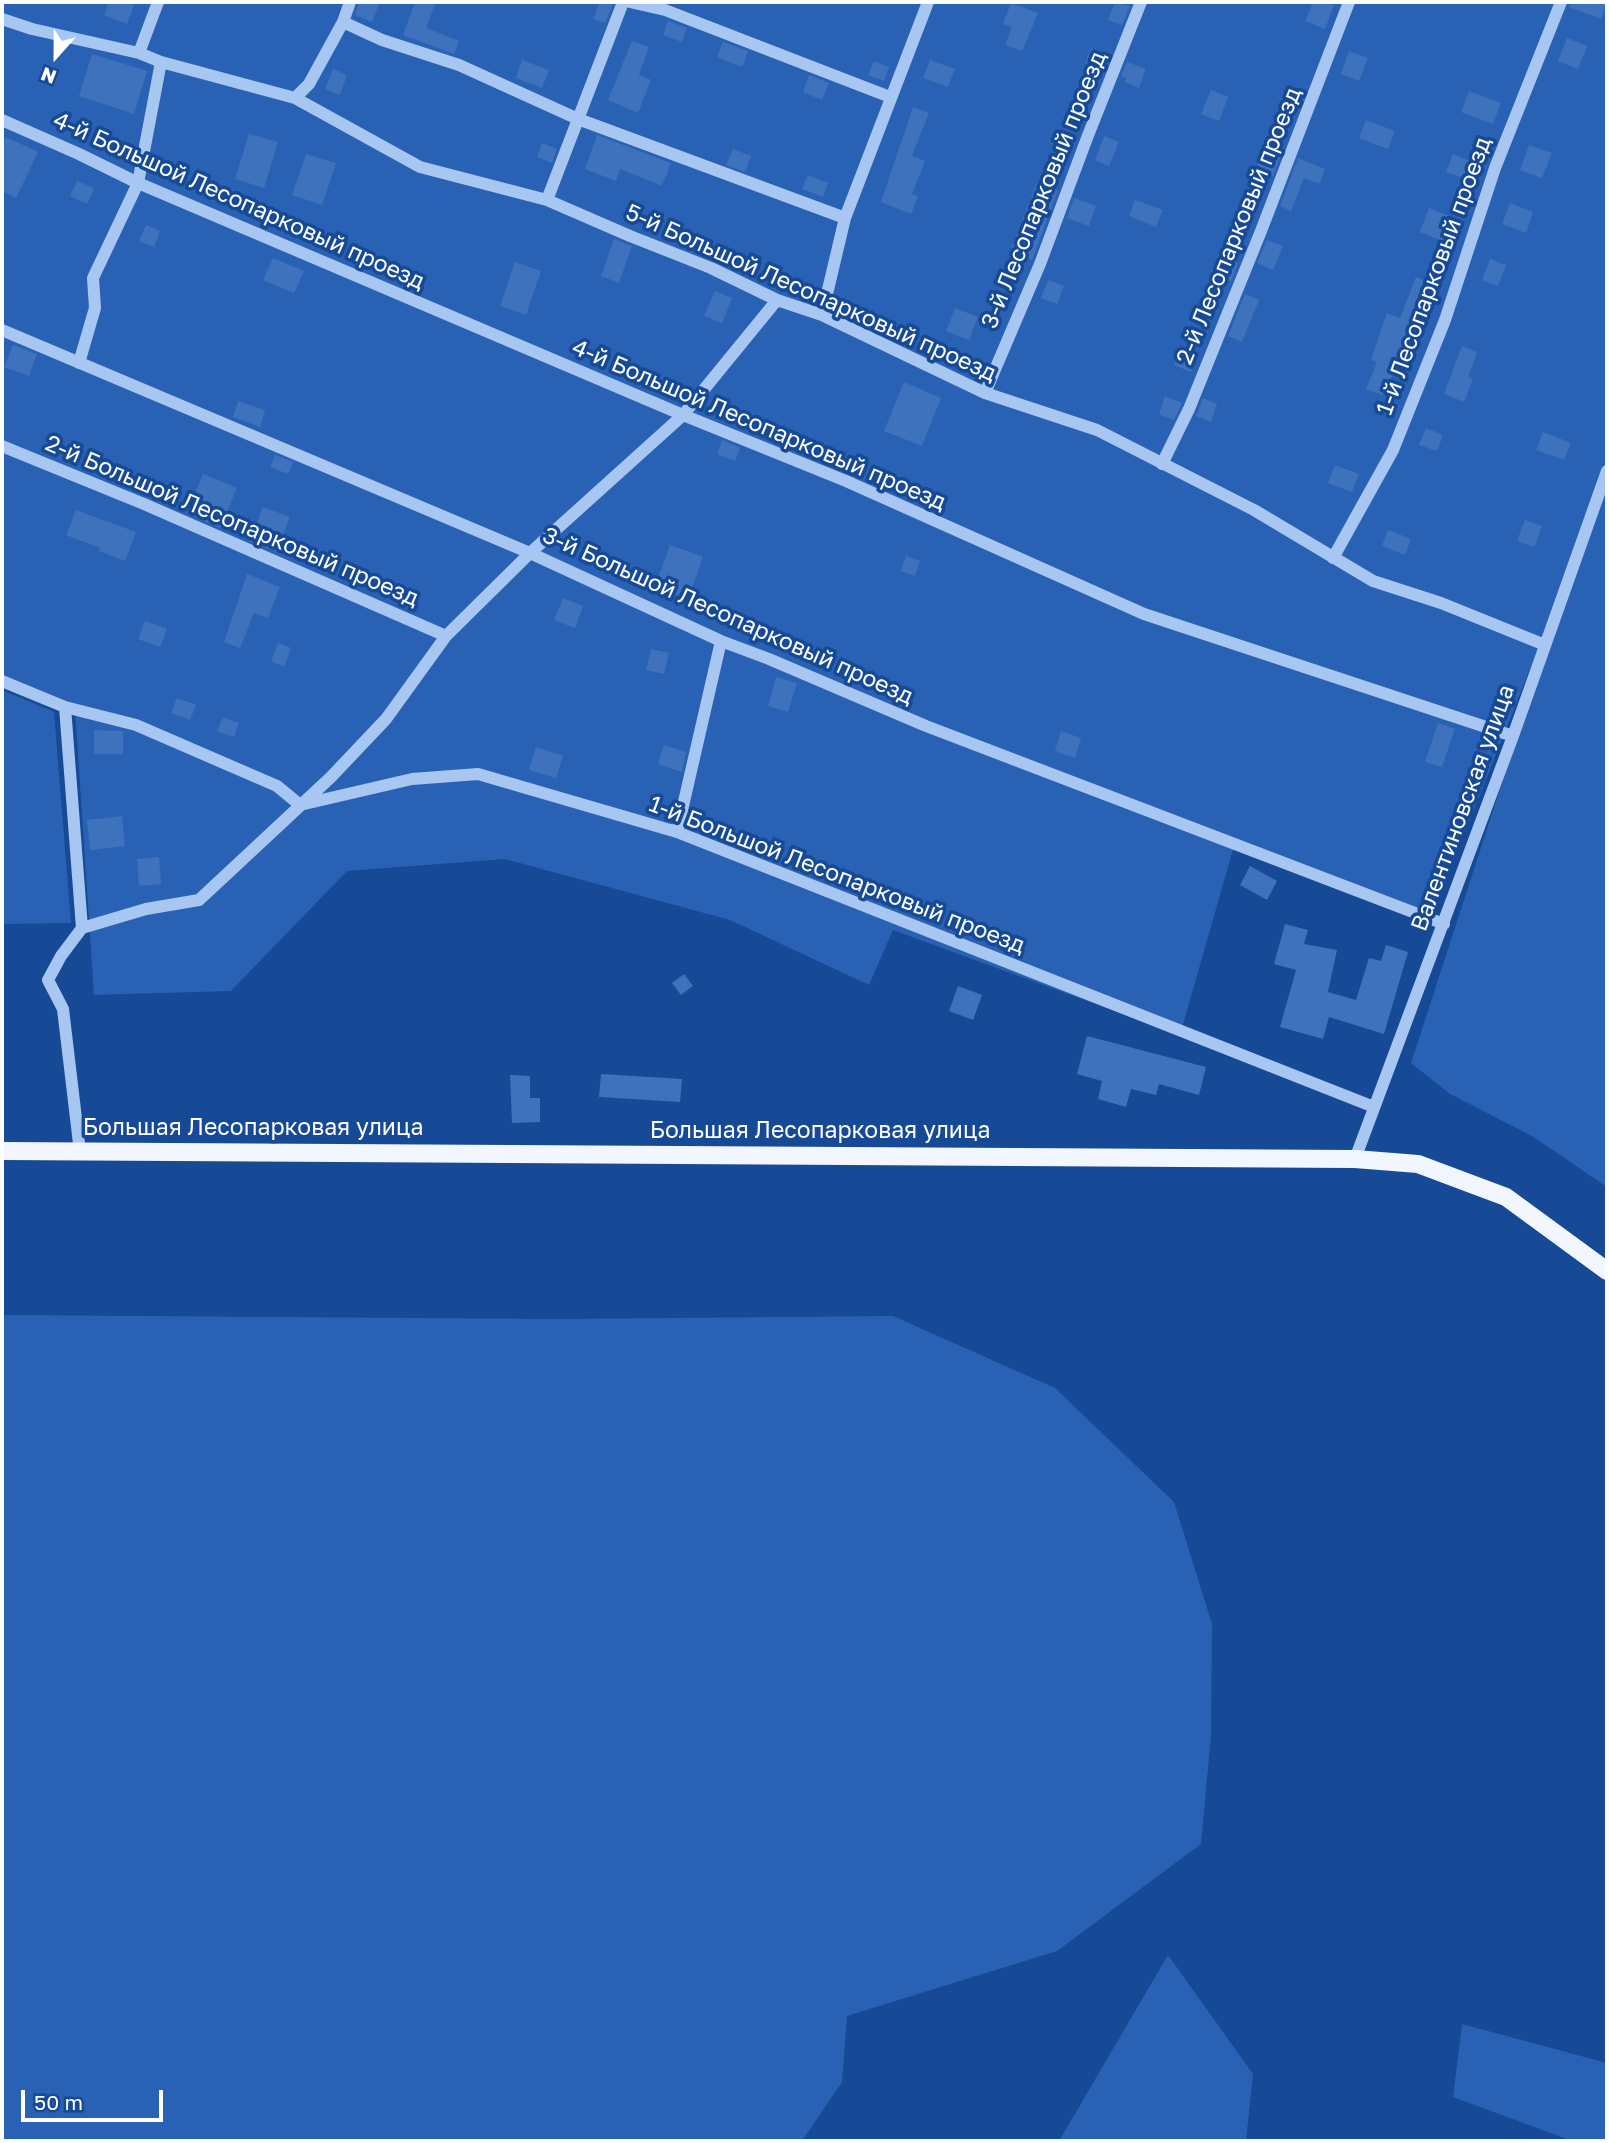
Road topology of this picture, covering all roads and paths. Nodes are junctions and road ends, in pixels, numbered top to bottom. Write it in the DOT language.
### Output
graph roads {
  1 [pos="158,2"];
  2 [pos="350,2"];
  3 [pos="623,2"];
  4 [pos="630,2"];
  5 [pos="928,2"];
  6 [pos="1142,2"];
  7 [pos="1349,2"];
  8 [pos="1561,2"];
  9 [pos="2,19"];
  10 [pos="343,22"];
  11 [pos="139,53"];
  12 [pos="161,62"];
  13 [pos="890,97"];
  14 [pos="295,98"];
  15 [pos="578,119"];
  16 [pos="2,120"];
  17 [pos="138,183"];
  18 [pos="547,200"];
  19 [pos="845,218"];
  20 [pos="777,300"];
  21 [pos="822,315"];
  22 [pos="2,330"];
  23 [pos="79,363"];
  24 [pos="985,393"];
  25 [pos="683,415"];
  26 [pos="2,446"];
  27 [pos="1162,464"];
  28 [pos="1607,471"];
  29 [pos="530,552"];
  30 [pos="1333,558"];
  31 [pos="446,636"];
  32 [pos="721,641"];
  33 [pos="1545,645"];
  34 [pos="2,681"];
  35 [pos="65,707"];
  36 [pos="1513,736"];
  37 [pos="300,805"];
  38 [pos="677,832"];
  39 [pos="1444,924"];
  40 [pos="82,928"];
  41 [pos="1374,1107"];
  42 [pos="2,1151"];
  43 [pos="80,1152"];
  44 [pos="1354,1159"];
  45 [pos="1607,1271"];
  1 -- 11 [label="street"];
  2 -- 10 [label="street"];
  3 -- 15 [label="street"];
  4 -- 13 [label="street"];
  5 -- 13 [label="street"];
  6 -- 24 [label="street, 3-й Лесопарковый проезд"];
  7 -- 27 [label="street, 2-й Лесопарковый проезд"];
  8 -- 30 [label="street, 1-й Лесопарковый проезд"];
  9 -- 11 [label="street, 5-й Большой Лесопарковый проезд"];
  10 -- 14 [label="street"];
  10 -- 15 [label="street"];
  11 -- 12 [label="street, 5-й Большой Лесопарковый проезд"];
  12 -- 14 [label="street, 5-й Большой Лесопарковый проезд"];
  12 -- 17 [label="street"];
  13 -- 19 [label="street"];
  14 -- 18 [label="street, 5-й Большой Лесопарковый проезд"];
  15 -- 18 [label="street"];
  15 -- 19 [label="street"];
  16 -- 17 [label="street, 4-й Большой Лесопарковый проезд"];
  17 -- 23 [label="street"];
  17 -- 25 [label="street, 4-й Большой Лесопарковый проезд"];
  18 -- 20 [label="street, 5-й Большой Лесопарковый проезд"];
  19 -- 21 [label="street"];
  20 -- 21 [label="street, 5-й Большой Лесопарковый проезд"];
  20 -- 25 [label="street"];
  21 -- 24 [label="street, 5-й Большой Лесопарковый проезд"];
  22 -- 23 [label="street, 3-й Большой Лесопарковый проезд"];
  23 -- 29 [label="street, 3-й Большой Лесопарковый проезд"];
  24 -- 27 [label="street, 5-й Большой Лесопарковый проезд"];
  25 -- 29 [label="street"];
  25 -- 36 [label="street, 4-й Большой Лесопарковый проезд"];
  26 -- 31 [label="street, 2-й Большой Лесопарковый проезд"];
  27 -- 30 [label="street, 5-й Большой Лесопарковый проезд"];
  28 -- 33 [label="street, Валентиновская улица"];
  29 -- 31 [label="street"];
  29 -- 32 [label="street, 3-й Большой Лесопарковый проезд"];
  30 -- 33 [label="street, 5-й Большой Лесопарковый проезд"];
  31 -- 37 [label="street"];
  32 -- 38 [label="street"];
  32 -- 39 [label="street, 3-й Большой Лесопарковый проезд"];
  33 -- 36 [label="street, Валентиновская улица"];
  34 -- 35 [label="street"];
  35 -- 37 [label="street"];
  35 -- 40 [label="street"];
  36 -- 39 [label="street, Валентиновская улица"];
  37 -- 38 [label="street, 1-й Большой Лесопарковый проезд"];
  37 -- 40 [label="street"];
  38 -- 41 [label="street, 1-й Большой Лесопарковый проезд"];
  39 -- 41 [label="street, Валентиновская улица"];
  40 -- 43 [label="street"];
  41 -- 44 [label="street, Валентиновская улица"];
  42 -- 43 [label="main road, Большая Лесопарковая улица"];
  43 -- 44 [label="main road, Большая Лесопарковая улица"];
  44 -- 45 [label="main road, Большая Лесопарковая улица"];
}
